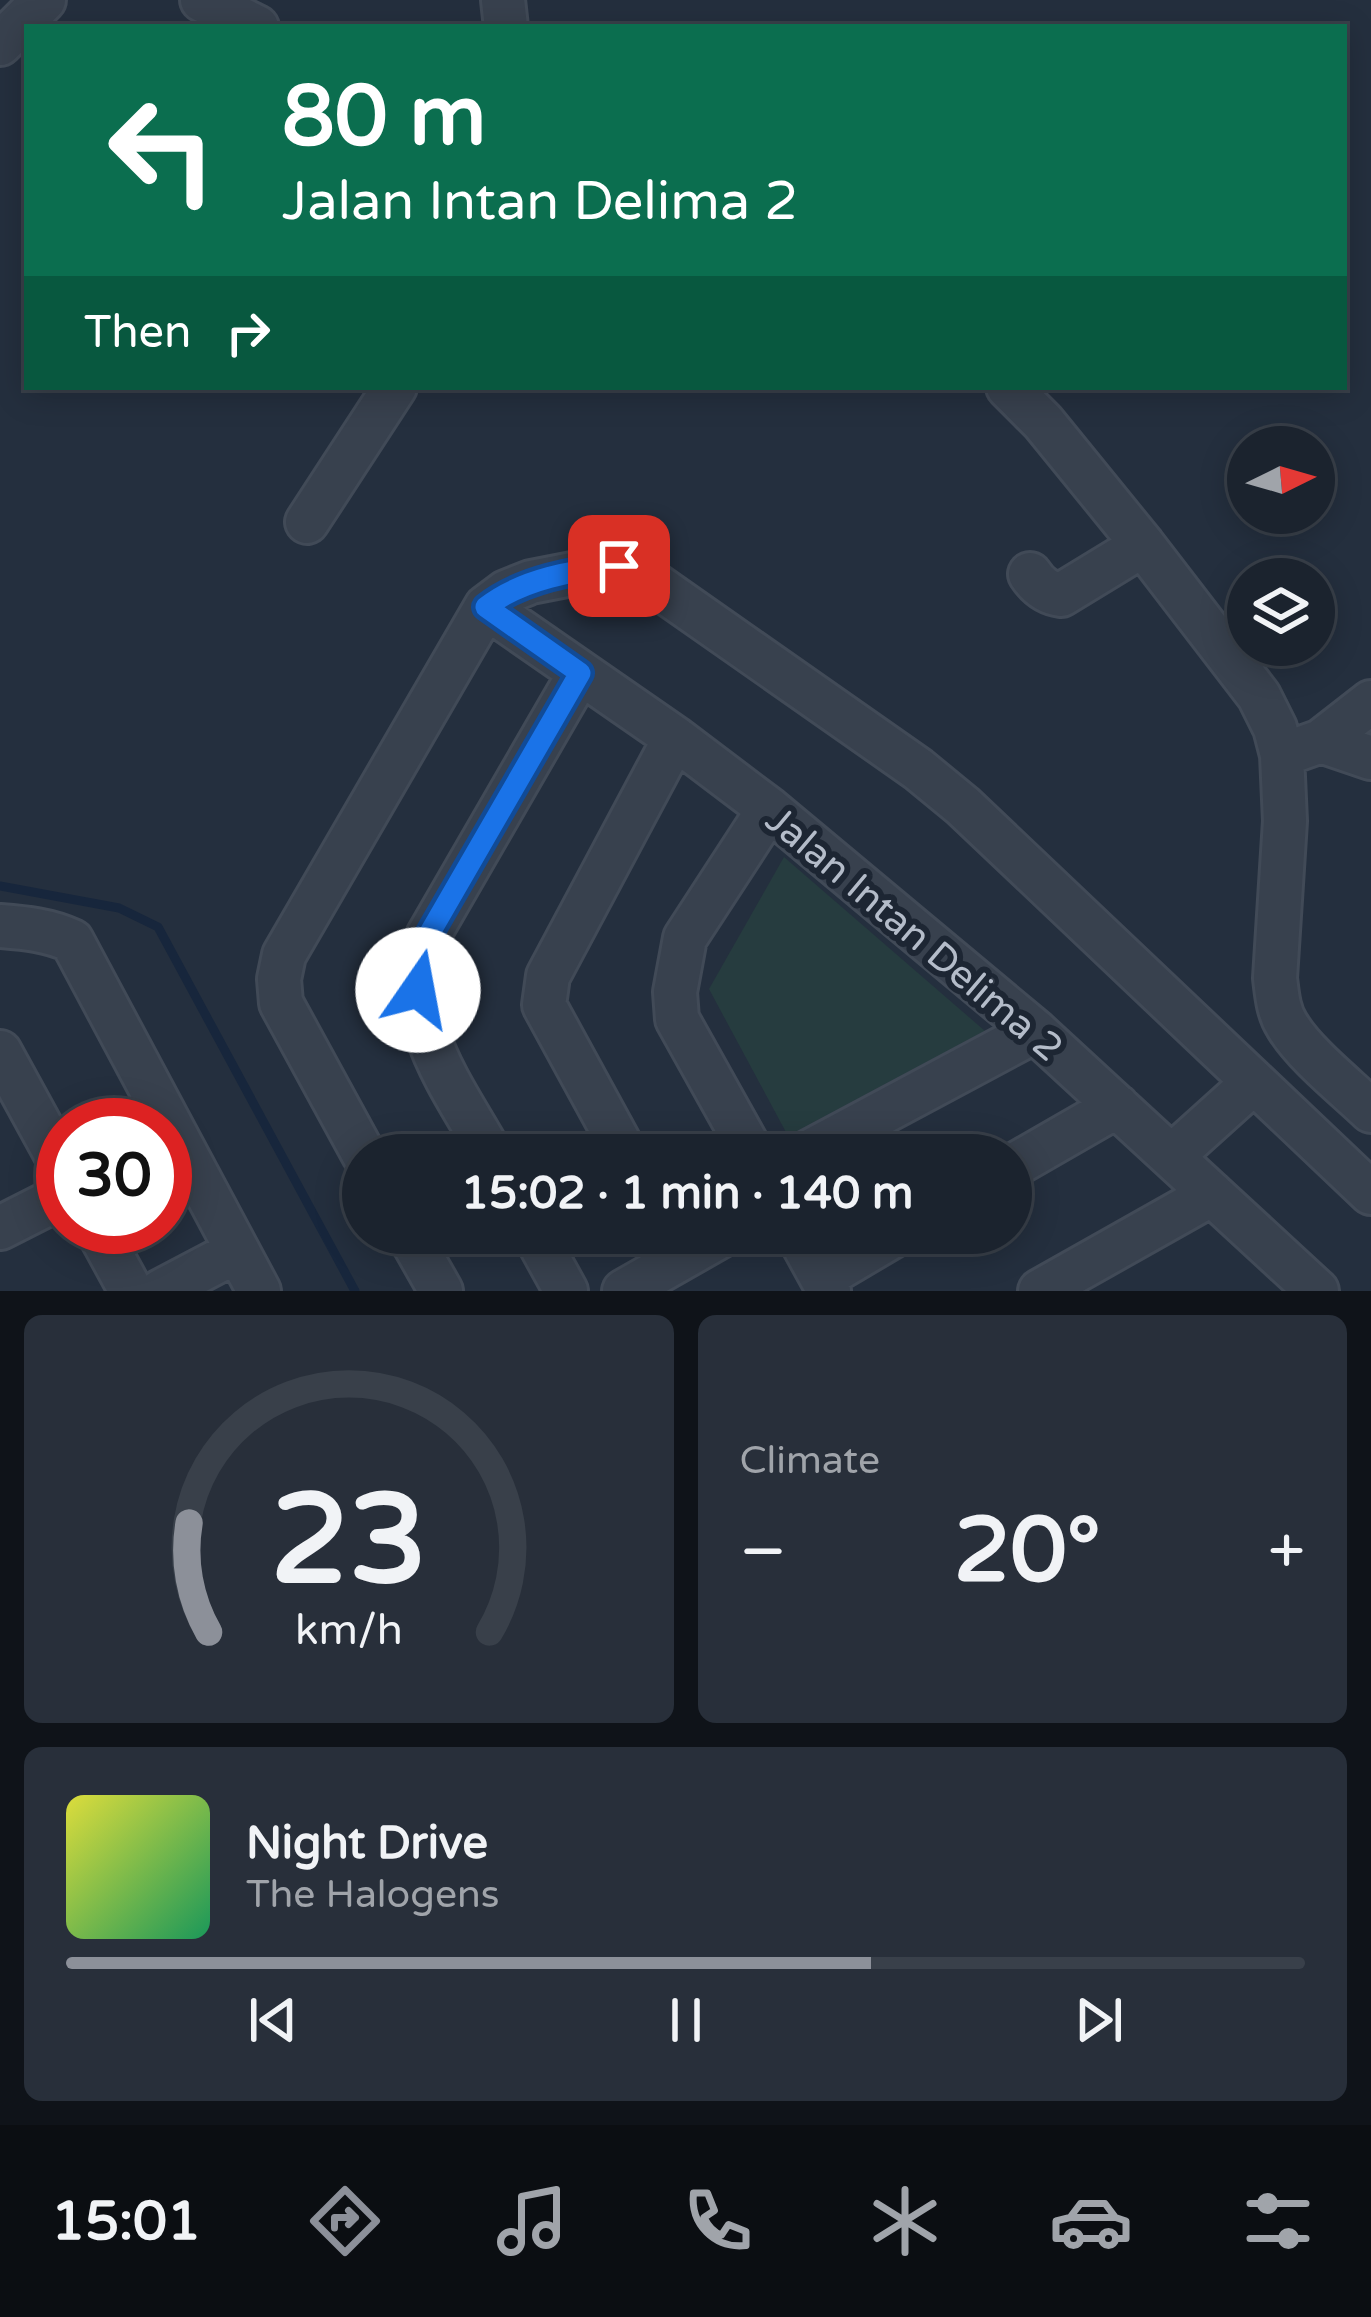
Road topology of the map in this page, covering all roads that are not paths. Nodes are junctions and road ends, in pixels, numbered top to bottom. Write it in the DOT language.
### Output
graph roads {
  1 [pos="44,0"];
  2 [pos="202,0"];
  3 [pos="251,24"];
  4 [pos="0,44"];
  5 [pos="1011,390"];
  6 [pos="376,394"];
  7 [pos="307,522"];
  8 [pos="1143,545"];
  9 [pos="1030,574"];
  10 [pos="486,607"];
  11 [pos="580,673"];
  12 [pos="1371,702"];
  13 [pos="675,738"];
  14 [pos="1302,748"];
  15 [pos="1371,758"];
  16 [pos="770,809"];
  17 [pos="0,926"];
  18 [pos="1035,1030"];
  19 [pos="0,1052"];
  20 [pos="1253,1083"];
  21 [pos="1117,1106"];
  22 [pos="1371,1111"];
  23 [pos="36,1118"];
  24 [pos="353,1134"];
  25 [pos="480,1134"];
  26 [pos="615,1134"];
  27 [pos="741,1134"];
  28 [pos="842,1134"];
  29 [pos="1032,1155"];
  30 [pos="1172,1156"];
  31 [pos="1371,1192"];
  32 [pos="1212,1193"];
  33 [pos="36,1210"];
  34 [pos="0,1228"];
  35 [pos="237,1251"];
  36 [pos="111,1254"];
  37 [pos="420,1254"];
  38 [pos="546,1254"];
  39 [pos="809,1254"];
  40 [pos="868,1254"];
  41 [pos="684,1260"];
  42 [pos="826,1284"];
  43 [pos="1297,1286"];
  44 [pos="130,1288"];
  45 [pos="259,1291"];
  46 [pos="441,1291"];
  47 [pos="566,1291"];
  48 [pos="623,1291"];
  49 [pos="1040,1291"];
  1 -- 4 [label="street"];
  2 -- 3 [label="street"];
  5 -- 8 [label="street"];
  6 -- 7 [label="street"];
  8 -- 9 [label="street"];
  8 -- 14 [label="street"];
  10 -- 11 [label="street, Jalan Intan Delima 2"];
  10 -- 20 [label="street"];
  10 -- 24 [label="street"];
  11 -- 13 [label="street, Jalan Intan Delima 2"];
  11 -- 25 [label="street"];
  12 -- 14 [label="street"];
  13 -- 16 [label="street, Jalan Intan Delima 2"];
  13 -- 26 [label="street"];
  14 -- 15 [label="street"];
  14 -- 22 [label="street"];
  16 -- 18 [label="street, Jalan Intan Delima 2"];
  16 -- 27 [label="street"];
  17 -- 35 [label="street"];
  18 -- 21 [label="street, Jalan Intan Delima 2"];
  18 -- 28 [label="street"];
  19 -- 23 [label="street"];
  20 -- 30 [label="street"];
  20 -- 31 [label="street"];
  21 -- 29 [label="street"];
  21 -- 30 [label="street, Jalan Intan Delima 2"];
  30 -- 32 [label="street, Jalan Intan Delima 2"];
  32 -- 43 [label="street, Jalan Intan Delima 2"];
  32 -- 49 [label="street"];
  33 -- 34 [label="street"];
  35 -- 44 [label="street"];
  35 -- 45 [label="street"];
  36 -- 44 [label="street"];
  37 -- 46 [label="street"];
  38 -- 47 [label="street"];
  39 -- 42 [label="street"];
  40 -- 42 [label="street"];
  41 -- 48 [label="street"];
}
